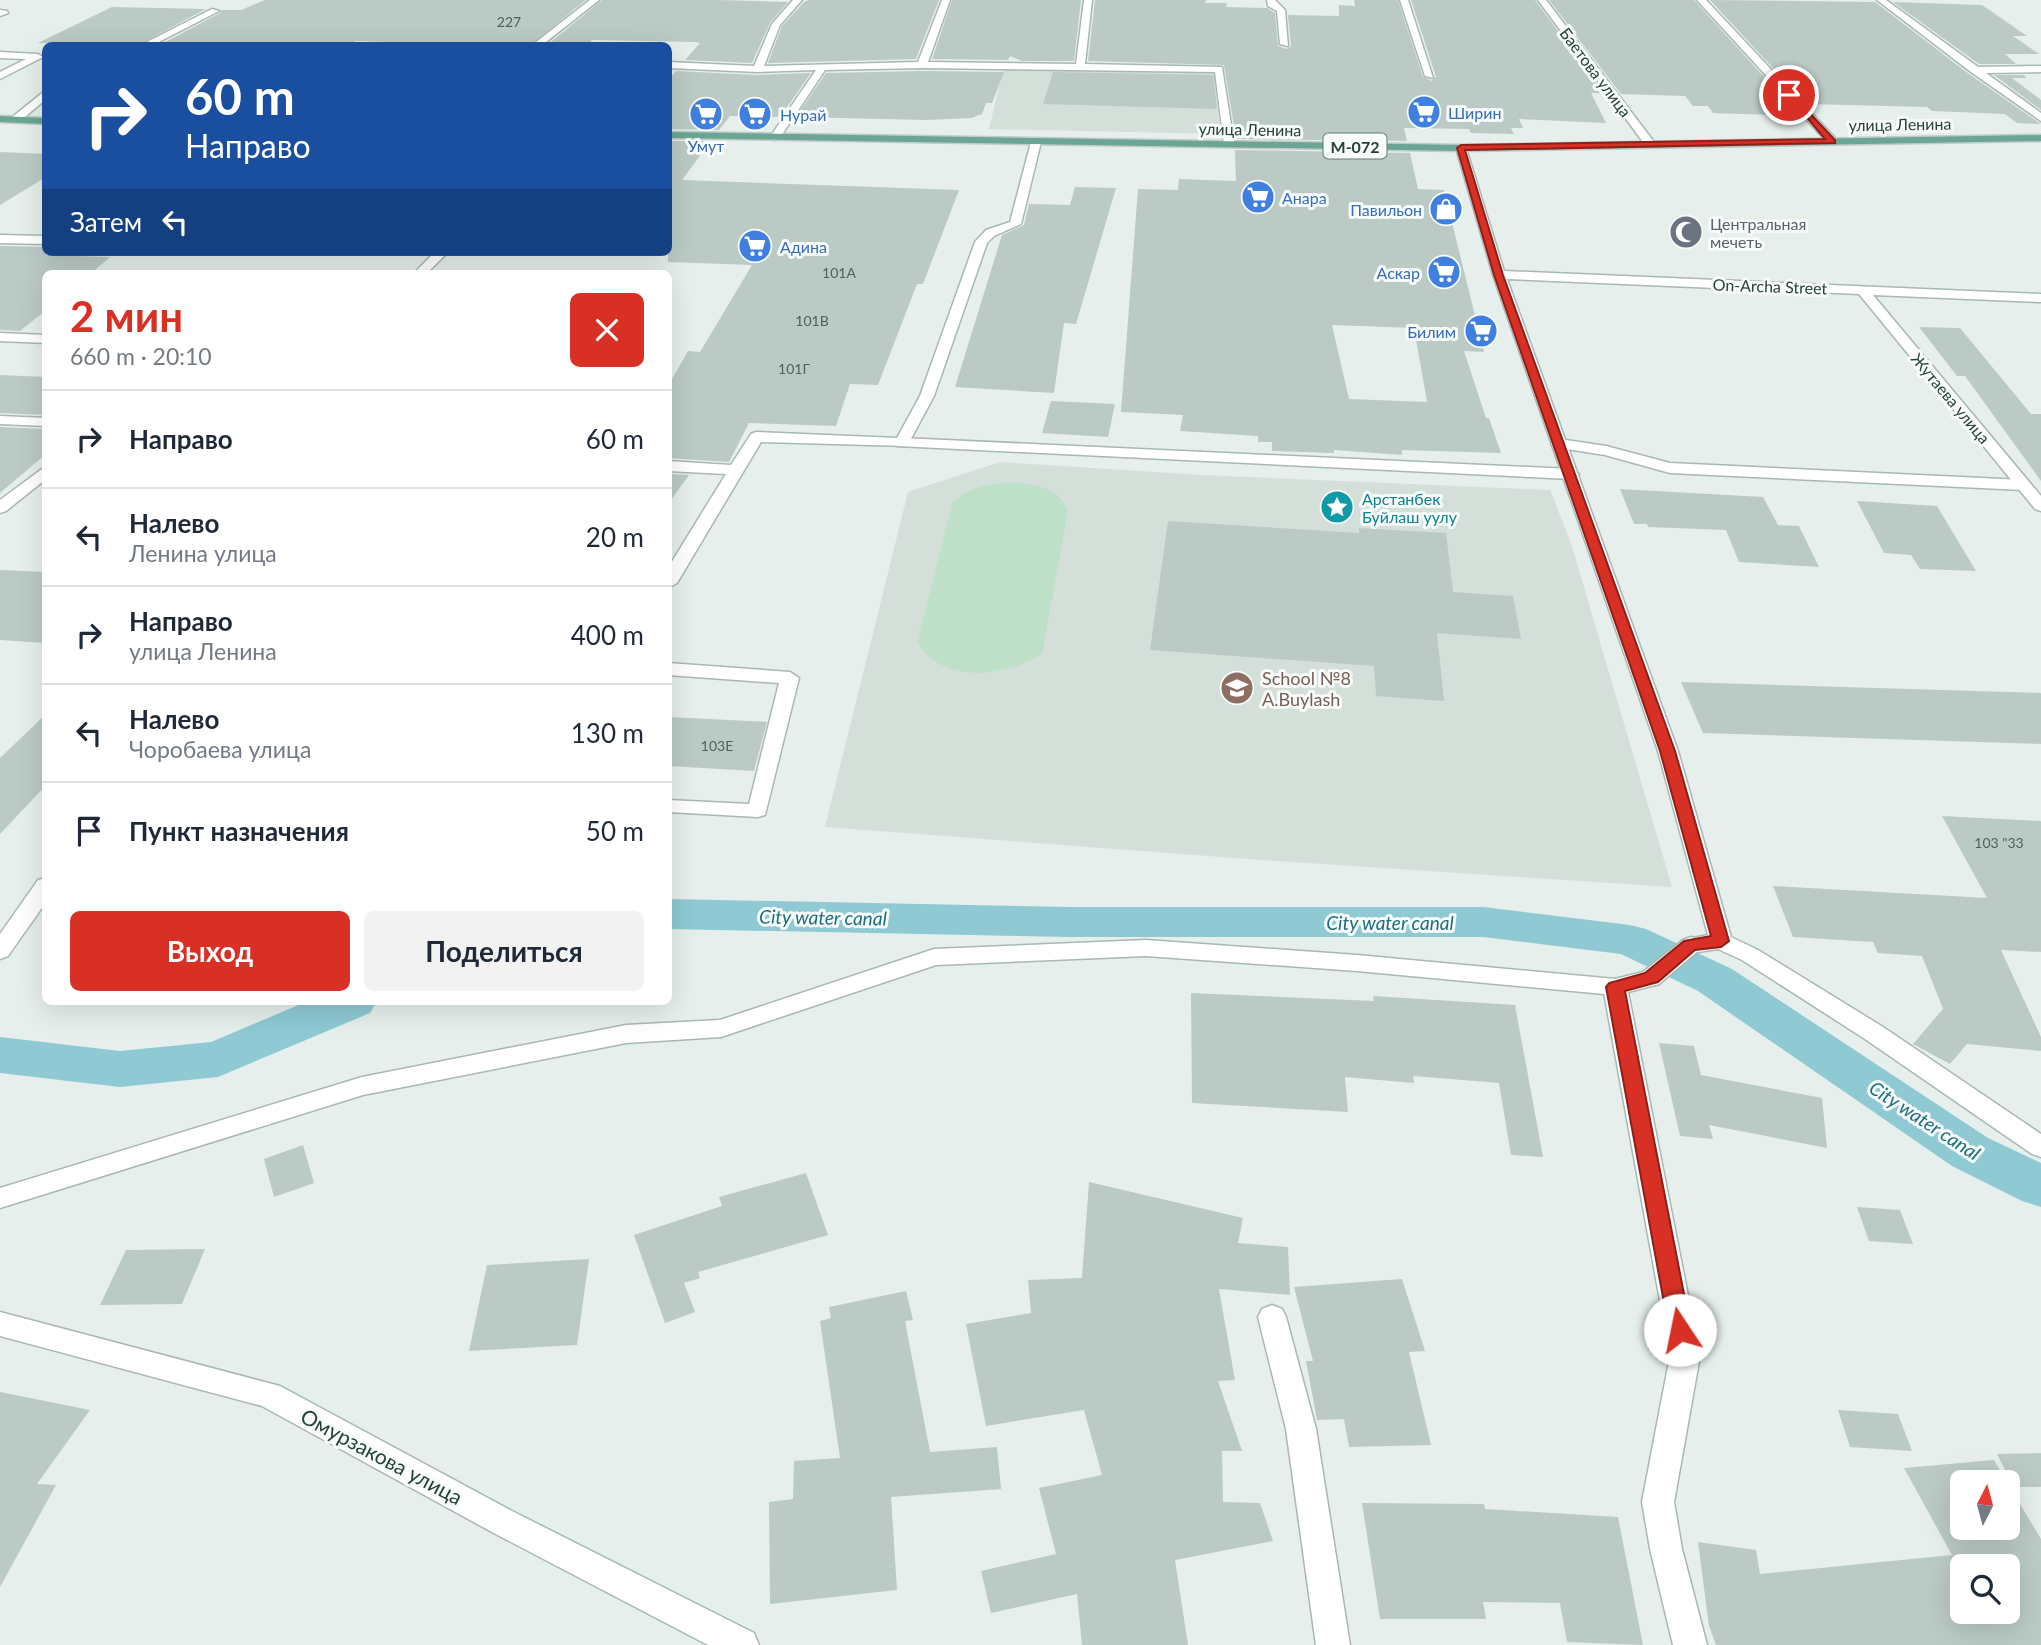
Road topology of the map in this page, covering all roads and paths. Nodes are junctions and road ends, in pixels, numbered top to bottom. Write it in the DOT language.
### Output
graph roads {
  1 [pos="595,0"];
  2 [pos="798,0"];
  3 [pos="946,0"];
  4 [pos="1088,0"];
  5 [pos="1271,0"];
  6 [pos="1404,0"];
  7 [pos="1542,0"];
  8 [pos="1701,0"];
  9 [pos="1881,0"];
  10 [pos="215,11"];
  11 [pos="151,42"];
  12 [pos="540,42"];
  13 [pos="1285,44"];
  14 [pos="0,55"];
  15 [pos="672,65"];
  16 [pos="922,65"];
  17 [pos="822,68"];
  18 [pos="1080,68"];
  19 [pos="758,69"];
  20 [pos="1974,69"];
  21 [pos="2041,69"];
  22 [pos="0,76"];
  23 [pos="1430,76"];
  24 [pos="42,96"];
  25 [pos="2041,118"];
  26 [pos="0,119"];
  27 [pos="15,120"];
  28 [pos="42,121"];
  29 [pos="672,135"];
  30 [pos="775,136"];
  31 [pos="2041,138"];
  32 [pos="1832,141"];
  33 [pos="1036,142"];
  34 [pos="1229,144"];
  35 [pos="1650,144"];
  36 [pos="1461,148"];
  37 [pos="0,239"];
  38 [pos="42,240"];
  39 [pos="438,256"];
  40 [pos="422,270"];
  41 [pos="1499,275"];
  42 [pos="1862,290"];
  43 [pos="2041,298"];
  44 [pos="0,337"];
  45 [pos="42,339"];
  46 [pos="0,420"];
  47 [pos="42,422"];
  48 [pos="902,443"];
  49 [pos="1559,444"];
  50 [pos="672,466"];
  51 [pos="736,470"];
  52 [pos="42,474"];
  53 [pos="1570,474"];
  54 [pos="2023,485"];
  55 [pos="2041,506"];
  56 [pos="0,508"];
  57 [pos="672,576"];
  58 [pos="672,669"];
  59 [pos="672,806"];
  60 [pos="42,891"];
  61 [pos="1721,941"];
  62 [pos="0,951"];
  63 [pos="1615,987"];
  64 [pos="2041,1147"];
  65 [pos="0,1198"];
  66 [pos="1272,1317"];
  67 [pos="0,1324"];
  68 [pos="742,1645"];
  69 [pos="1333,1645"];
  70 [pos="1690,1645"];
  1 -- 12 [label="street"];
  2 -- 19 [label="street"];
  3 -- 16 [label="street"];
  4 -- 18 [label="street"];
  5 -- 13 [label="street"];
  6 -- 23 [label="street"];
  7 -- 35 [label="street, Баетова улица"];
  8 -- 32 [label="street"];
  9 -- 20 [label="street"];
  10 -- 11 [label="street"];
  14 -- 22 [label="street"];
  15 -- 19 [label="street"];
  16 -- 17 [label="street"];
  16 -- 18 [label="street"];
  17 -- 19 [label="street"];
  17 -- 30 [label="street"];
  18 -- 34 [label="street"];
  20 -- 21 [label="street"];
  20 -- 25 [label="street"];
  24 -- 27 [label="street"];
  26 -- 27 [label="main road"];
  27 -- 28 [label="main road"];
  29 -- 30 [label="main road, улица Ленина / М-072"];
  30 -- 33 [label="main road, улица Ленина / М-072"];
  31 -- 32 [label="main road, улица Ленина / М-072"];
  32 -- 35 [label="main road, улица Ленина / М-072"];
  33 -- 34 [label="main road, улица Ленина / М-072"];
  33 -- 48 [label="street"];
  34 -- 36 [label="main road, улица Ленина / М-072"];
  35 -- 36 [label="main road, улица Ленина / М-072"];
  36 -- 41 [label="street"];
  37 -- 38 [label="street"];
  39 -- 40 [label="street"];
  41 -- 42 [label="street, On-Archa Street"];
  41 -- 49 [label="street"];
  42 -- 43 [label="street, On-Archa Street"];
  42 -- 54 [label="street, Жутаева улица"];
  44 -- 45 [label="street"];
  46 -- 47 [label="street"];
  48 -- 51 [label="street"];
  48 -- 53 [label="street"];
  49 -- 53 [label="street"];
  49 -- 54 [label="street"];
  50 -- 51 [label="street"];
  51 -- 57 [label="street"];
  52 -- 56 [label="street"];
  53 -- 61 [label="street"];
  54 -- 55 [label="street, Жутаева улица"];
  58 -- 59 [label="street"];
  60 -- 62 [label="street"];
  61 -- 63 [label="street"];
  61 -- 64 [label="street"];
  63 -- 65 [label="street"];
  63 -- 70 [label="street"];
  66 -- 69 [label="street"];
  67 -- 68 [label="street, Омурзакова улица"];
}
